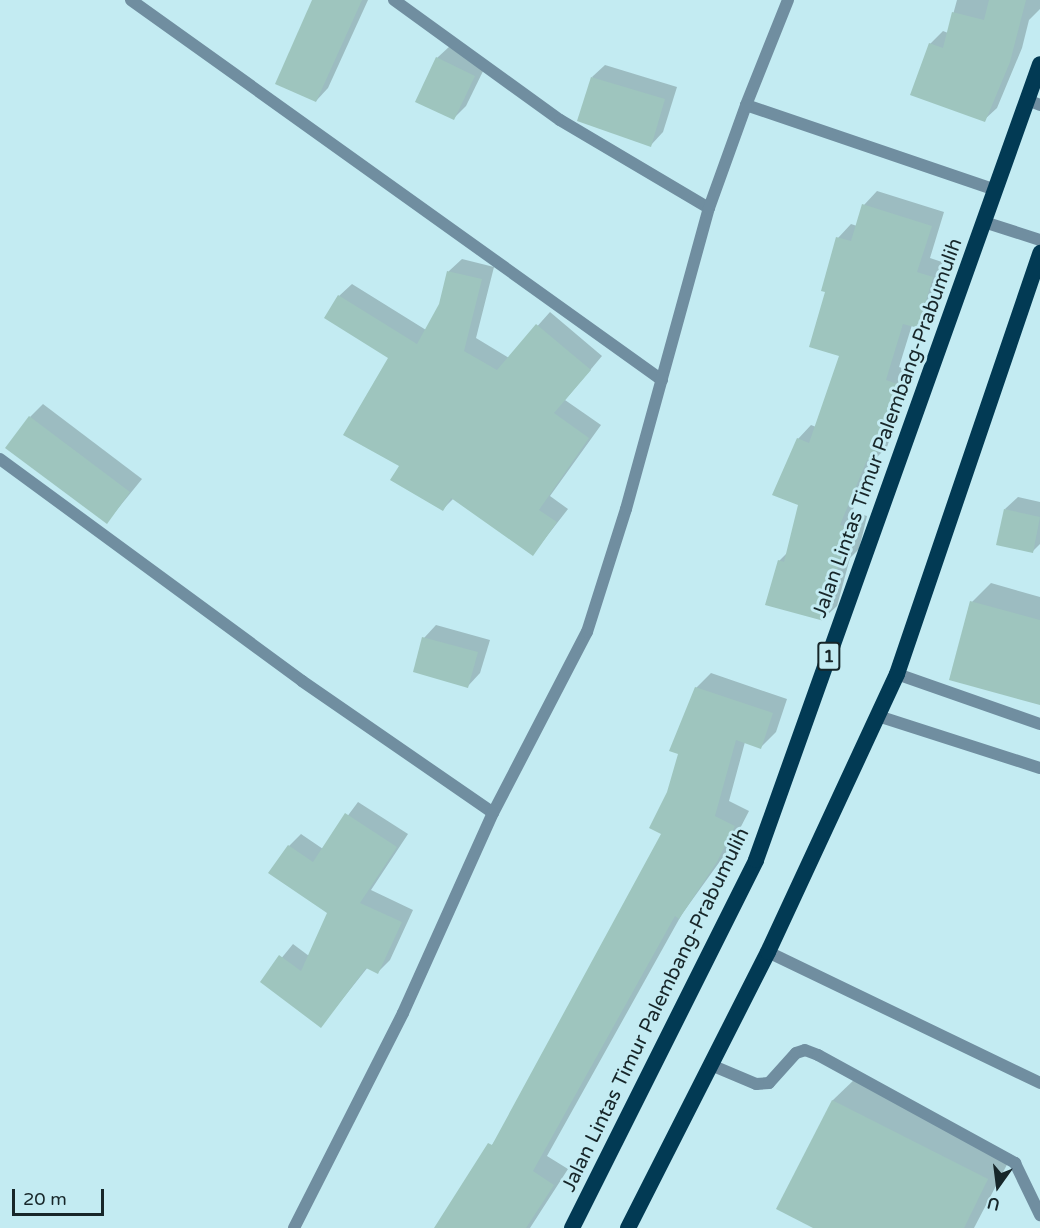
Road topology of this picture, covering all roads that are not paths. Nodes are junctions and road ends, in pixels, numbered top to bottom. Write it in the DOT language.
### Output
graph roads {
  1 [pos="130,0"];
  2 [pos="394,0"];
  3 [pos="788,0"];
  4 [pos="1040,64"];
  5 [pos="1034,103"];
  6 [pos="746,105"];
  7 [pos="995,190"];
  8 [pos="709,208"];
  9 [pos="984,222"];
  10 [pos="1040,240"];
  11 [pos="1040,253"];
  12 [pos="662,380"];
  13 [pos="0,459"];
  14 [pos="897,674"];
  15 [pos="878,716"];
  16 [pos="1040,724"];
  17 [pos="1040,768"];
  18 [pos="493,813"];
  19 [pos="768,952"];
  20 [pos="711,1065"];
  21 [pos="1040,1083"];
  22 [pos="1040,1215"];
  23 [pos="294,1228"];
  24 [pos="572,1228"];
  25 [pos="628,1228"];
  1 -- 12 [label="street"];
  2 -- 8 [label="street"];
  3 -- 6 [label="street"];
  4 -- 5 [label="highway, Jalan Lintas Timur Palembang-Prabumulih / 1"];
  5 -- 7 [label="highway, Jalan Lintas Timur Palembang-Prabumulih / 1"];
  6 -- 7 [label="street"];
  6 -- 8 [label="street"];
  7 -- 9 [label="highway, Jalan Lintas Timur Palembang-Prabumulih / 1"];
  8 -- 12 [label="street"];
  9 -- 10 [label="street"];
  9 -- 24 [label="highway, Jalan Lintas Timur Palembang-Prabumulih / 1"];
  11 -- 14 [label="highway"];
  12 -- 18 [label="street"];
  13 -- 18 [label="street"];
  14 -- 15 [label="highway"];
  14 -- 16 [label="street"];
  15 -- 17 [label="street"];
  15 -- 19 [label="highway"];
  18 -- 23 [label="street"];
  19 -- 20 [label="highway"];
  19 -- 21 [label="street"];
  20 -- 22 [label="street"];
  20 -- 25 [label="highway"];
}
